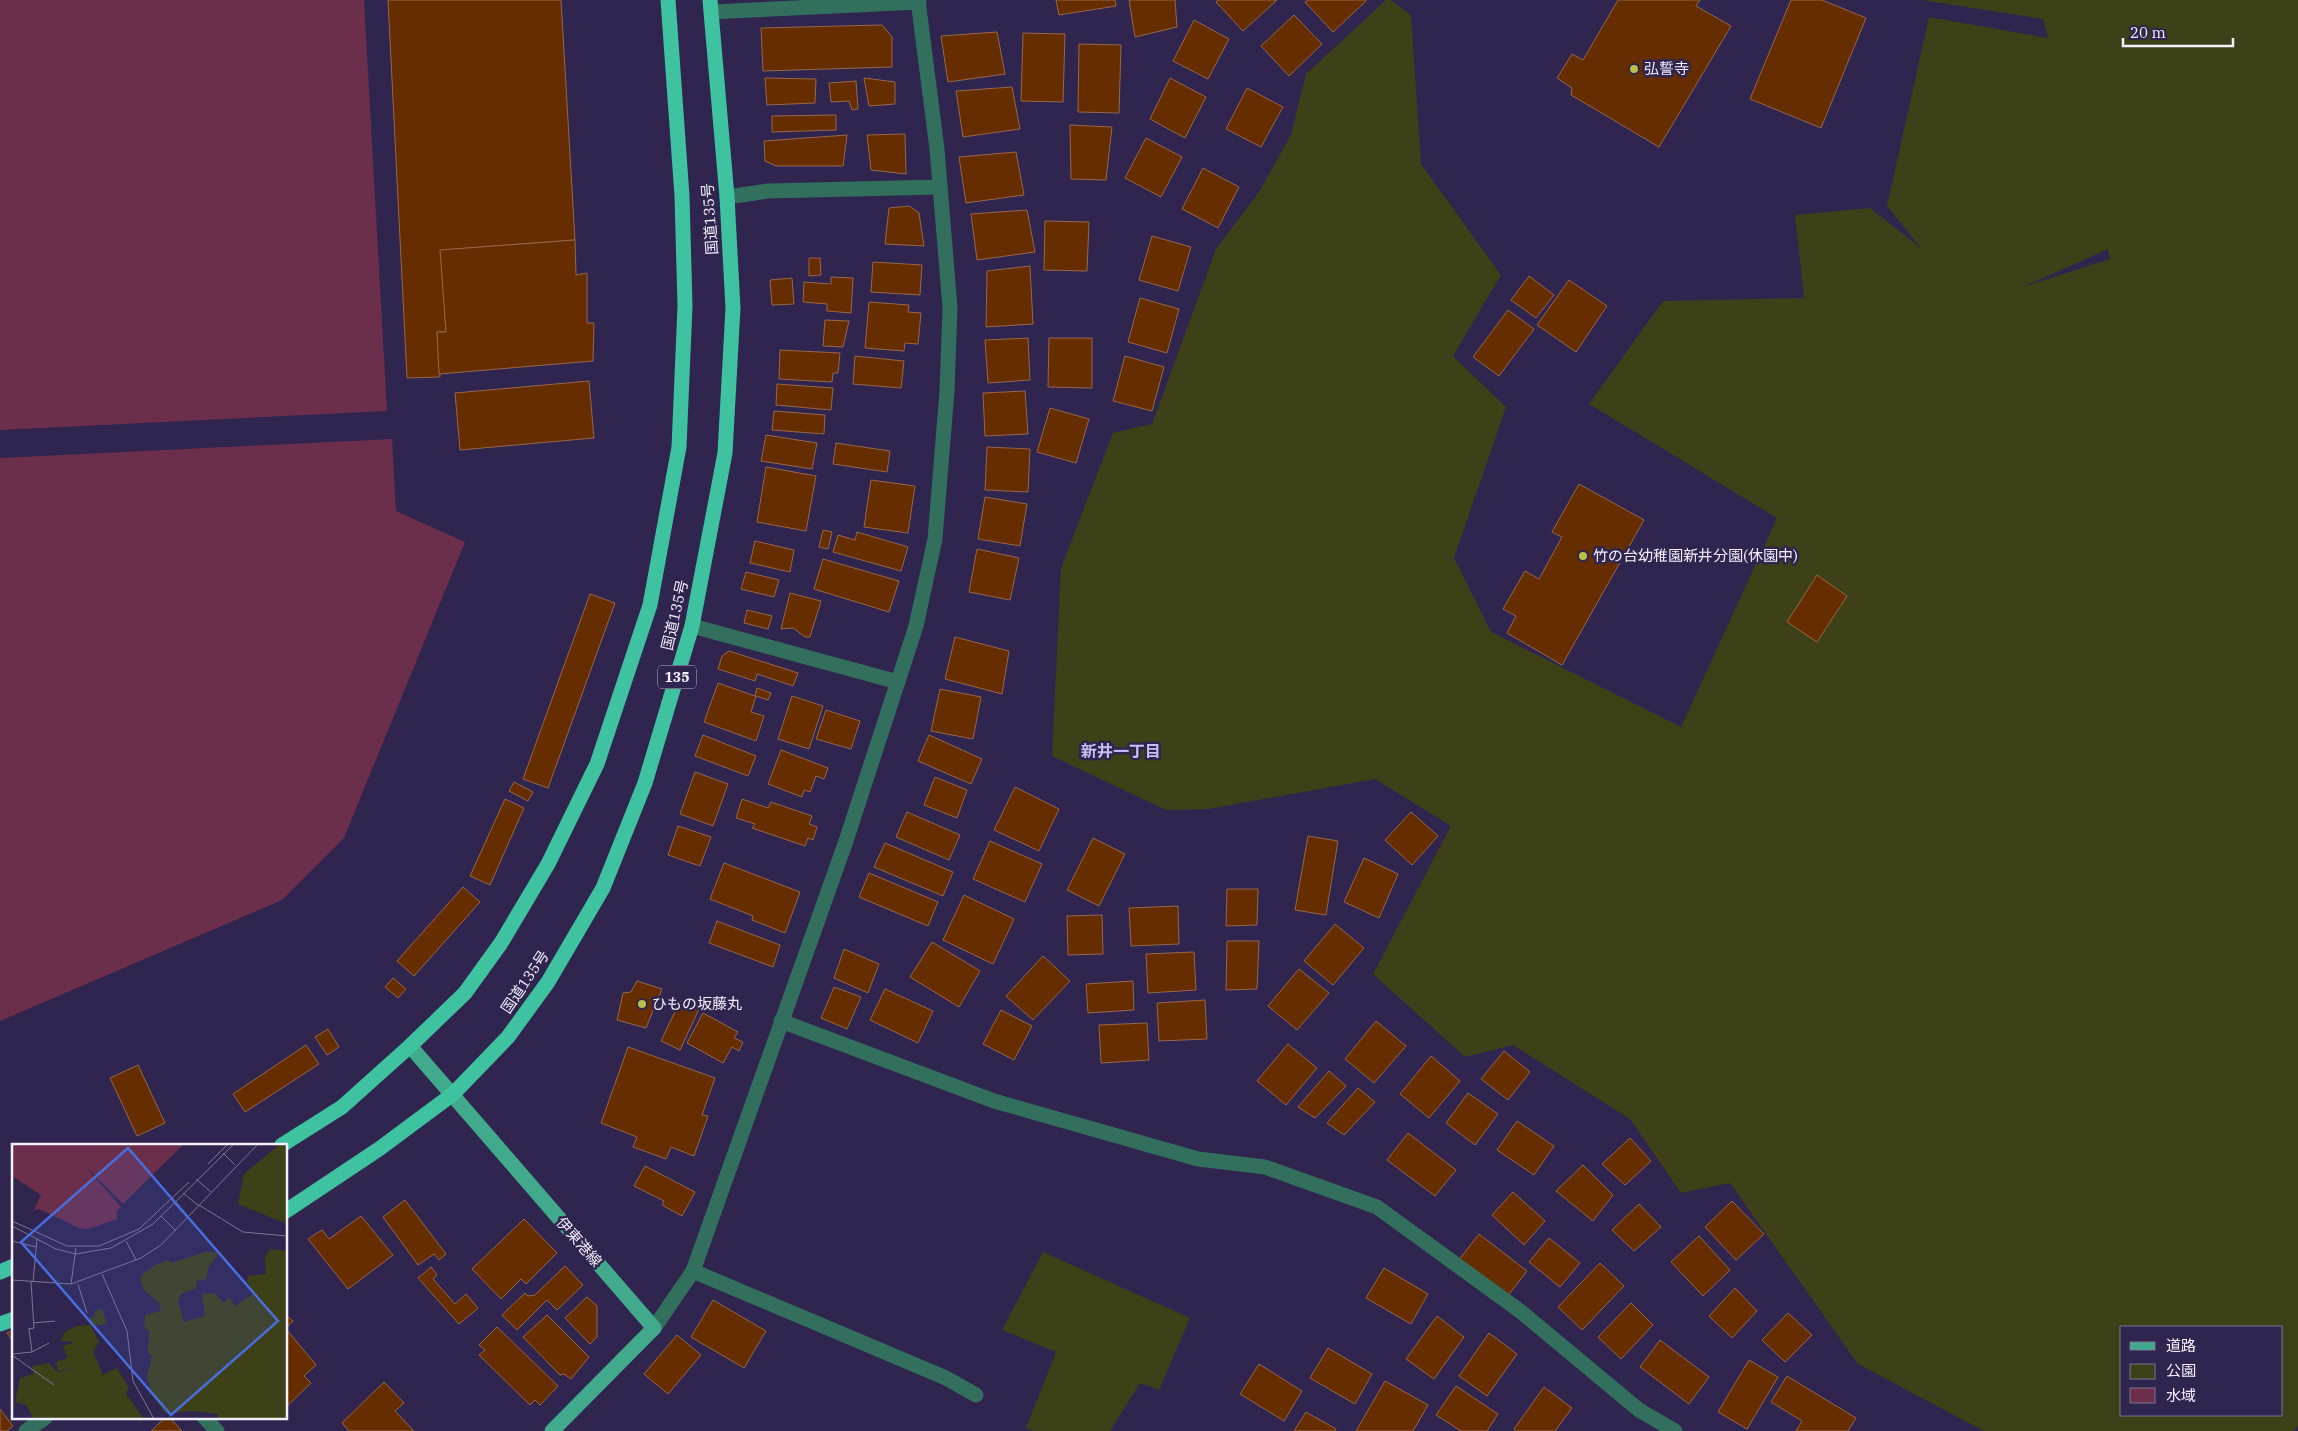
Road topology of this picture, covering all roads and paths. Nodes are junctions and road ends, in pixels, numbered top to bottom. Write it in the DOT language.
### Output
graph roads {
  1 [pos="668,0"];
  2 [pos="918,1"];
  3 [pos="711,6"];
  4 [pos="940,188"];
  5 [pos="727,197"];
  6 [pos="692,626"];
  7 [pos="898,682"];
  8 [pos="781,1021"];
  9 [pos="410,1046"];
  10 [pos="453,1094"];
  11 [pos="284,1144"];
  12 [pos="288,1210"];
  13 [pos="12,1267"];
  14 [pos="693,1271"];
  15 [pos="0,1272"];
  16 [pos="12,1319"];
  17 [pos="0,1324"];
  18 [pos="654,1328"];
  19 [pos="976,1395"];
  20 [pos="45,1418"];
  21 [pos="205,1418"];
  22 [pos="26,1431"];
  23 [pos="217,1431"];
  24 [pos="552,1431"];
  25 [pos="1675,1431"];
  1 -- 9 [label="highway, 国道135号"];
  2 -- 3 [label="street"];
  2 -- 4 [label="street"];
  3 -- 5 [label="highway, 国道135号 / 135"];
  4 -- 5 [label="street"];
  4 -- 7 [label="street"];
  5 -- 6 [label="highway, 国道135号 / 135"];
  6 -- 7 [label="street"];
  6 -- 10 [label="highway, 国道135号 / 135"];
  7 -- 8 [label="street"];
  8 -- 14 [label="street"];
  8 -- 25 [label="street"];
  9 -- 10 [label="main road, 伊東港線"];
  9 -- 11 [label="highway, 国道135号"];
  10 -- 12 [label="highway, 国道135号 / 135"];
  10 -- 18 [label="main road, 伊東港線"];
  13 -- 15 [label="highway"];
  14 -- 18 [label="street"];
  14 -- 19 [label="street"];
  16 -- 17 [label="highway"];
  18 -- 24 [label="main road"];
  20 -- 22 [label="street"];
  21 -- 23 [label="street"];
}
